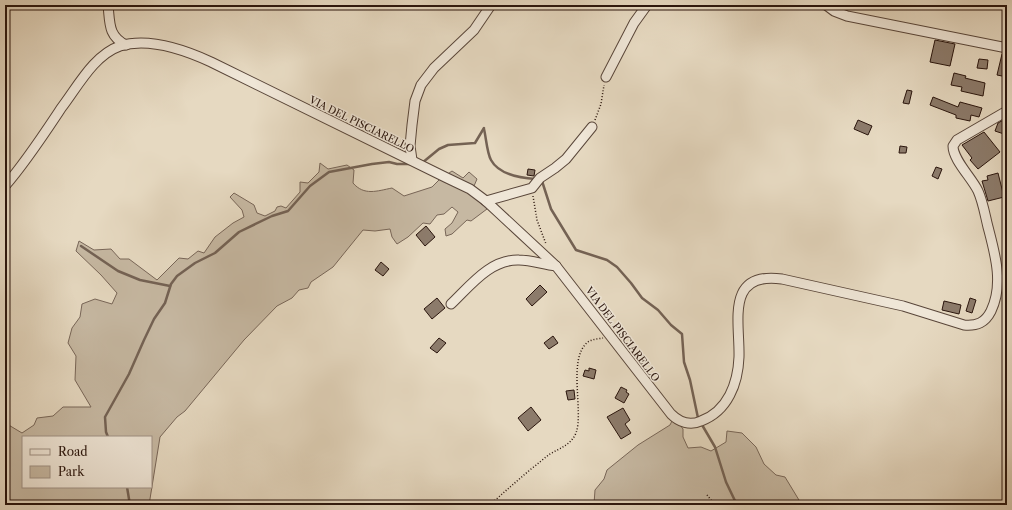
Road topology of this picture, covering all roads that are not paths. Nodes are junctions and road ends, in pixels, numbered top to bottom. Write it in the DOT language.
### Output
graph roads {
  1 [pos="108,5"];
  2 [pos="491,5"];
  3 [pos="647,5"];
  4 [pos="826,5"];
  5 [pos="126,45"];
  6 [pos="1007,48"];
  7 [pos="606,77"];
  8 [pos="1007,111"];
  9 [pos="592,127"];
  10 [pos="412,160"];
  11 [pos="5,186"];
  12 [pos="486,201"];
  13 [pos="556,266"];
  14 [pos="450,304"];
  1 -- 5 [label="street"];
  2 -- 10 [label="street"];
  3 -- 7 [label="street"];
  4 -- 6 [label="street"];
  5 -- 10 [label="street, VIA DEL PISCIARELLO"];
  5 -- 11 [label="street, VIA DEL PISCIARELLO"];
  8 -- 13 [label="street, VIA DEL PISCIARELLO"];
  9 -- 12 [label="street"];
  10 -- 12 [label="street, VIA DEL PISCIARELLO"];
  12 -- 13 [label="street, VIA DEL PISCIARELLO"];
  13 -- 14 [label="street"];
}
